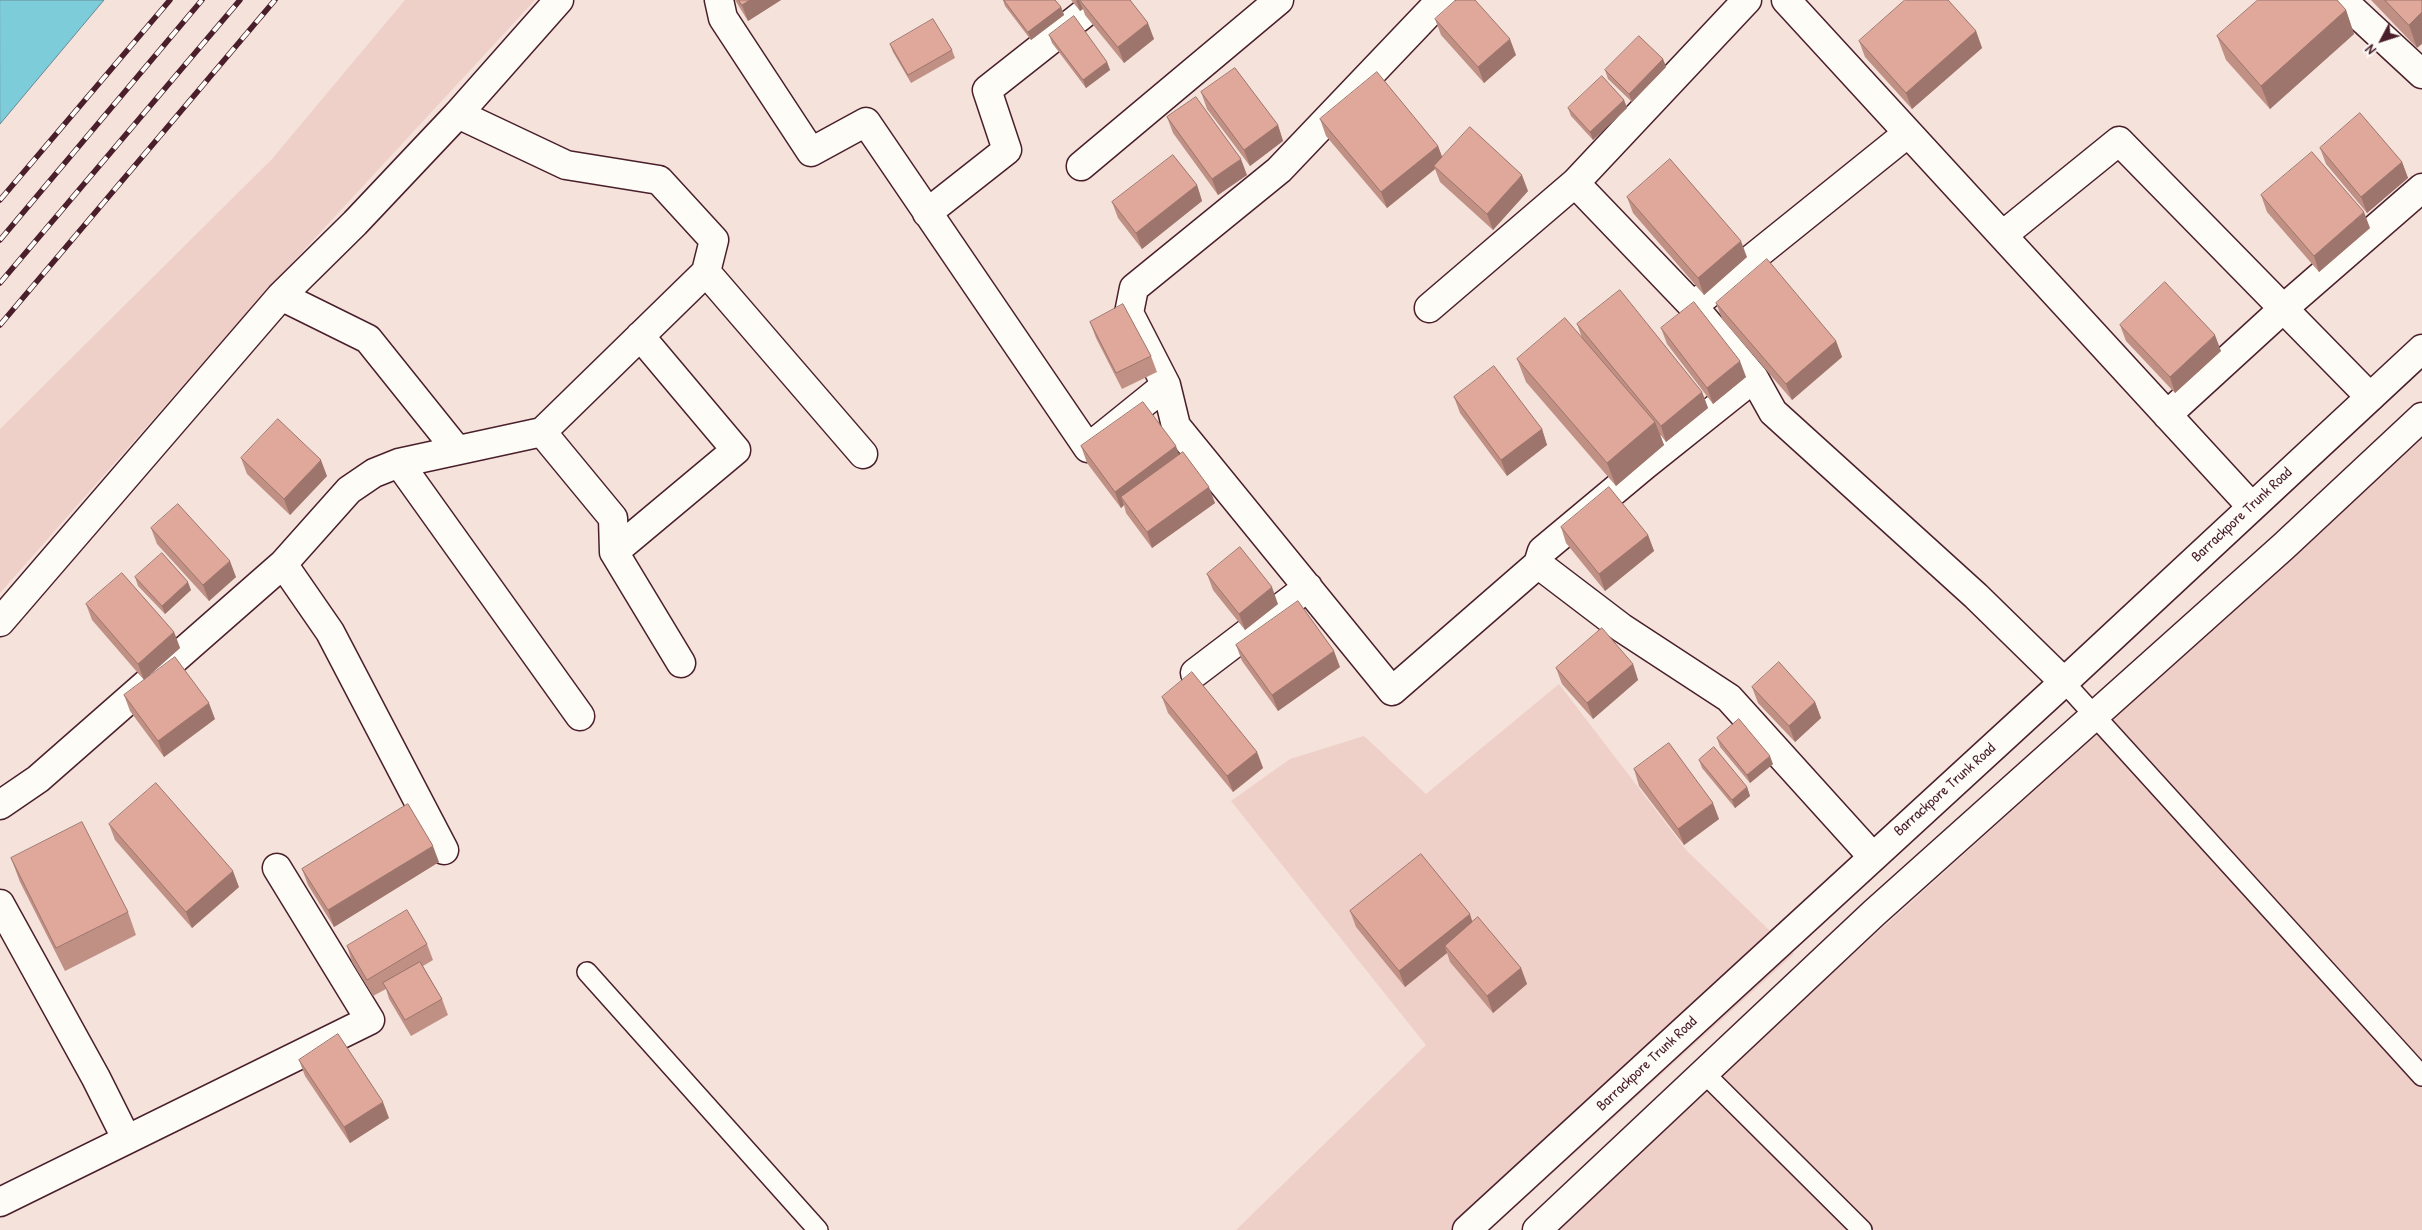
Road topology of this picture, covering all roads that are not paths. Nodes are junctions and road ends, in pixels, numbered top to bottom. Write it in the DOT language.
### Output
graph roads {
  1 [pos="558,0"];
  2 [pos="719,0"];
  3 [pos="1101,0"];
  4 [pos="1279,0"];
  5 [pos="1441,0"];
  6 [pos="1746,0"];
  7 [pos="1786,0"];
  8 [pos="2342,0"];
  9 [pos="2422,74"];
  10 [pos="458,114"];
  11 [pos="1908,133"];
  12 [pos="1081,166"];
  13 [pos="1575,183"];
  14 [pos="2422,188"];
  15 [pos="927,212"];
  16 [pos="2003,235"];
  17 [pos="706,272"];
  18 [pos="281,296"];
  19 [pos="1693,306"];
  20 [pos="1428,308"];
  21 [pos="2284,308"];
  22 [pos="640,336"];
  23 [pos="2422,349"];
  24 [pos="1754,378"];
  25 [pos="1166,385"];
  26 [pos="2370,397"];
  27 [pos="2167,415"];
  28 [pos="2422,417"];
  29 [pos="542,432"];
  30 [pos="457,450"];
  31 [pos="863,454"];
  32 [pos="398,463"];
  33 [pos="2252,506"];
  34 [pos="614,552"];
  35 [pos="283,564"];
  36 [pos="1538,564"];
  37 [pos="1308,587"];
  38 [pos="0,622"];
  39 [pos="681,663"];
  40 [pos="1195,673"];
  41 [pos="2064,682"];
  42 [pos="580,716"];
  43 [pos="2095,716"];
  44 [pos="0,805"];
  45 [pos="444,850"];
  46 [pos="1872,856"];
  47 [pos="277,868"];
  48 [pos="0,904"];
  49 [pos="587,972"];
  50 [pos="1704,1073"];
  51 [pos="2422,1076"];
  52 [pos="126,1138"];
  53 [pos="0,1202"];
  54 [pos="818,1230"];
  55 [pos="1467,1230"];
  56 [pos="1537,1230"];
  57 [pos="1862,1230"];
  1 -- 10 [label="street"];
  2 -- 15 [label="street"];
  3 -- 15 [label="street"];
  4 -- 12 [label="street"];
  5 -- 25 [label="street"];
  6 -- 13 [label="street"];
  7 -- 11 [label="street"];
  8 -- 9 [label="street"];
  10 -- 17 [label="street"];
  10 -- 18 [label="street"];
  11 -- 16 [label="street"];
  11 -- 19 [label="street"];
  13 -- 19 [label="street"];
  13 -- 20 [label="street"];
  14 -- 21 [label="street"];
  15 -- 25 [label="street"];
  16 -- 21 [label="street"];
  16 -- 27 [label="street"];
  17 -- 22 [label="street"];
  17 -- 31 [label="street"];
  18 -- 30 [label="street"];
  18 -- 38 [label="street"];
  19 -- 24 [label="street"];
  21 -- 26 [label="street"];
  21 -- 27 [label="street"];
  22 -- 29 [label="street"];
  22 -- 34 [label="street"];
  23 -- 26 [label="street, Barrackpore Trunk Road"];
  24 -- 36 [label="street"];
  24 -- 41 [label="street"];
  25 -- 37 [label="street"];
  26 -- 33 [label="street, Barrackpore Trunk Road"];
  27 -- 33 [label="street"];
  28 -- 43 [label="street"];
  29 -- 30 [label="street"];
  29 -- 34 [label="street"];
  30 -- 32 [label="street"];
  32 -- 35 [label="street"];
  32 -- 42 [label="street"];
  33 -- 41 [label="street, Barrackpore Trunk Road"];
  34 -- 39 [label="street"];
  35 -- 44 [label="street"];
  35 -- 45 [label="street"];
  36 -- 37 [label="street"];
  36 -- 46 [label="street"];
  37 -- 40 [label="street"];
  41 -- 43 [label="lane"];
  41 -- 46 [label="street, Barrackpore Trunk Road"];
  43 -- 50 [label="street"];
  43 -- 51 [label="lane"];
  46 -- 55 [label="street, Barrackpore Trunk Road"];
  47 -- 52 [label="street"];
  48 -- 52 [label="street"];
  49 -- 54 [label="lane"];
  50 -- 56 [label="street"];
  50 -- 57 [label="lane"];
  52 -- 53 [label="street"];
}
